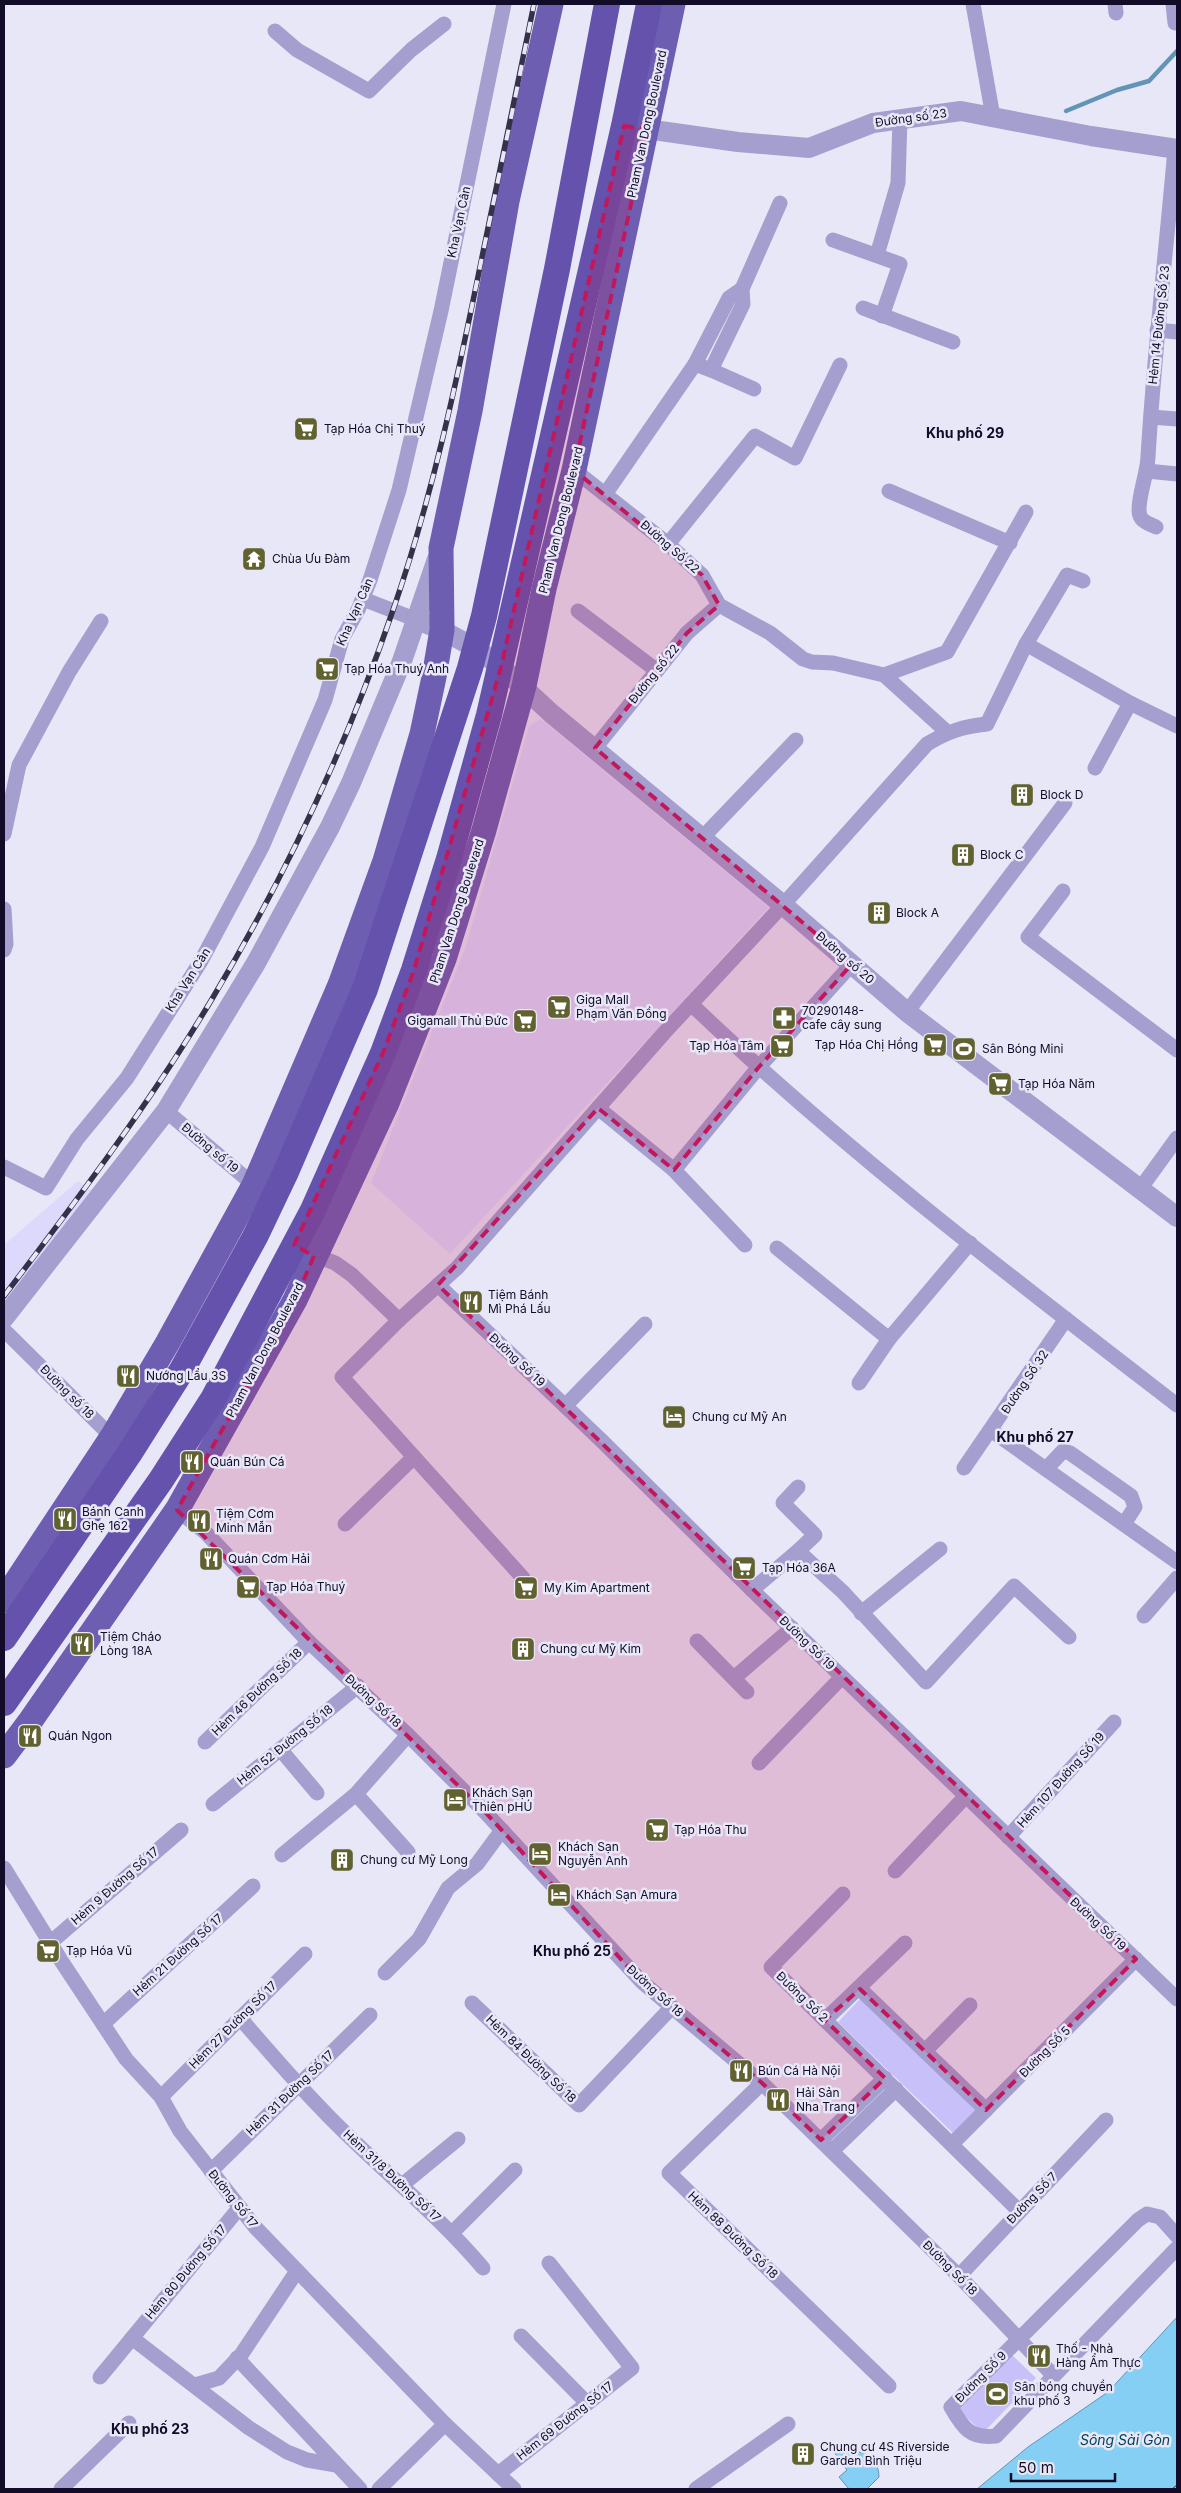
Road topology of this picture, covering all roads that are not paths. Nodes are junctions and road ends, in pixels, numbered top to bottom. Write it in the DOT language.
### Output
graph roads {
  1 [pos="504,4"];
  2 [pos="551,4"];
  3 [pos="607,4"];
  4 [pos="649,4"];
  5 [pos="673,4"];
  6 [pos="973,4"];
  7 [pos="1173,4"];
  8 [pos="1175,23"];
  9 [pos="444,24"];
  10 [pos="274,31"];
  11 [pos="993,117"];
  12 [pos="900,119"];
  13 [pos="635,127"];
  14 [pos="1176,149"];
  15 [pos="780,202"];
  16 [pos="833,240"];
  17 [pos="1172,246"];
  18 [pos="877,255"];
  19 [pos="742,289"];
  20 [pos="863,308"];
  21 [pos="882,316"];
  22 [pos="1157,330"];
  23 [pos="1177,332"];
  24 [pos="953,342"];
  25 [pos="695,364"];
  26 [pos="840,365"];
  27 [pos="711,370"];
  28 [pos="754,388"];
  29 [pos="1151,417"];
  30 [pos="1177,419"];
  31 [pos="574,470"];
  32 [pos="1147,471"];
  33 [pos="1177,474"];
  34 [pos="889,491"];
  35 [pos="606,493"];
  36 [pos="1026,512"];
  37 [pos="1156,527"];
  38 [pos="1010,543"];
  39 [pos="668,544"];
  40 [pos="441,548"];
  41 [pos="1083,581"];
  42 [pos="363,599"];
  43 [pos="719,605"];
  44 [pos="578,611"];
  45 [pos="417,620"];
  46 [pos="101,621"];
  47 [pos="442,630"];
  48 [pos="1026,644"];
  49 [pos="475,648"];
  50 [pos="501,667"];
  51 [pos="656,670"];
  52 [pos="884,675"];
  53 [pos="524,686"];
  54 [pos="1130,703"];
  55 [pos="1177,726"];
  56 [pos="948,732"];
  57 [pos="796,740"];
  58 [pos="595,748"];
  59 [pos="1095,768"];
  60 [pos="1065,803"];
  61 [pos="4,834"];
  62 [pos="703,837"];
  63 [pos="461,862"];
  64 [pos="1063,891"];
  65 [pos="783,904"];
  66 [pos="4,910"];
  67 [pos="4,950"];
  68 [pos="852,964"];
  69 [pos="691,1004"];
  70 [pos="907,1012"];
  71 [pos="1177,1050"];
  72 [pos="758,1068"];
  73 [pos="598,1108"];
  74 [pos="166,1111"];
  75 [pos="1177,1138"];
  76 [pos="4,1167"];
  77 [pos="674,1170"];
  78 [pos="254,1186"];
  79 [pos="1140,1189"];
  80 [pos="1177,1217"];
  81 [pos="970,1243"];
  82 [pos="745,1245"];
  83 [pos="777,1248"];
  84 [pos="304,1251"];
  85 [pos="438,1285"];
  86 [pos="4,1318"];
  87 [pos="398,1320"];
  88 [pos="1066,1320"];
  89 [pos="646,1324"];
  90 [pos="4,1330"];
  91 [pos="889,1339"];
  92 [pos="859,1383"];
  93 [pos="1177,1405"];
  94 [pos="565,1406"];
  95 [pos="992,1431"];
  96 [pos="120,1446"];
  97 [pos="414,1457"];
  98 [pos="964,1468"];
  99 [pos="1046,1469"];
  100 [pos="798,1487"];
  101 [pos="177,1510"];
  102 [pos="346,1524"];
  103 [pos="1124,1524"];
  104 [pos="940,1549"];
  105 [pos="798,1551"];
  106 [pos="1177,1562"];
  107 [pos="523,1578"];
  108 [pos="1177,1578"];
  109 [pos="752,1590"];
  110 [pos="4,1600"];
  111 [pos="862,1613"];
  112 [pos="1144,1616"];
  113 [pos="792,1628"];
  114 [pos="1068,1637"];
  115 [pos="4,1638"];
  116 [pos="697,1641"];
  117 [pos="309,1642"];
  118 [pos="842,1677"];
  119 [pos="734,1678"];
  120 [pos="358,1686"];
  121 [pos="747,1692"];
  122 [pos="4,1703"];
  123 [pos="1114,1722"];
  124 [pos="408,1735"];
  125 [pos="205,1742"];
  126 [pos="280,1749"];
  127 [pos="4,1756"];
  128 [pos="758,1763"];
  129 [pos="317,1793"];
  130 [pos="356,1794"];
  131 [pos="966,1796"];
  132 [pos="213,1804"];
  133 [pos="181,1830"];
  134 [pos="502,1830"];
  135 [pos="1008,1837"];
  136 [pos="408,1852"];
  137 [pos="282,1855"];
  138 [pos="4,1868"];
  139 [pos="895,1871"];
  140 [pos="253,1886"];
  141 [pos="843,1894"];
  142 [pos="50,1943"];
  143 [pos="905,1943"];
  144 [pos="305,1954"];
  145 [pos="1136,1960"];
  146 [pos="386,1973"];
  147 [pos="860,1989"];
  148 [pos="1177,1999"];
  149 [pos="472,2003"];
  150 [pos="970,2005"];
  151 [pos="672,2007"];
  152 [pos="370,2015"];
  153 [pos="240,2018"];
  154 [pos="825,2020"];
  155 [pos="103,2024"];
  156 [pos="925,2051"];
  157 [pos="762,2084"];
  158 [pos="891,2084"];
  159 [pos="297,2085"];
  160 [pos="161,2097"];
  161 [pos="986,2110"];
  162 [pos="1106,2120"];
  163 [pos="458,2140"];
  164 [pos="821,2140"];
  165 [pos="953,2144"];
  166 [pos="832,2151"];
  167 [pos="514,2170"];
  168 [pos="211,2171"];
  169 [pos="402,2185"];
  170 [pos="240,2207"];
  171 [pos="1019,2211"];
  172 [pos="453,2232"];
  173 [pos="1177,2236"];
  174 [pos="1177,2248"];
  175 [pos="548,2264"];
  176 [pos="483,2268"];
  177 [pos="297,2271"];
  178 [pos="959,2276"];
  179 [pos="521,2336"];
  180 [pos="132,2338"];
  181 [pos="1019,2338"];
  182 [pos="237,2358"];
  183 [pos="1053,2375"];
  184 [pos="100,2377"];
  185 [pos="195,2385"];
  186 [pos="889,2386"];
  187 [pos="587,2403"];
  188 [pos="129,2423"];
  189 [pos="445,2424"];
  190 [pos="788,2424"];
  191 [pos="336,2465"];
  192 [pos="498,2474"];
  193 [pos="62,2489"];
  194 [pos="360,2489"];
  195 [pos="379,2489"];
  196 [pos="514,2489"];
  197 [pos="696,2489"];
  1 -- 42 [label="street, Kha Vạn Cân"];
  2 -- 40 [label="main road"];
  3 -- 49 [label="highway"];
  4 -- 13 [label="highway, Pham Van Dong Boulevard"];
  5 -- 13 [label="main road, Pham Van Dong Boulevard"];
  6 -- 11 [label="street"];
  7 -- 8 [label="street"];
  9 -- 10 [label="street"];
  11 -- 12 [label="street, Đường số 23"];
  11 -- 14 [label="street, Đường số 23"];
  12 -- 13 [label="street, Đường số 23"];
  12 -- 18 [label="street"];
  13 -- 31 [label="main road, Pham Van Dong Boulevard"];
  13 -- 50 [label="highway, Pham Van Dong Boulevard"];
  14 -- 17 [label="street, Hẻm 14 Đường Số 23"];
  15 -- 19 [label="street"];
  16 -- 18 [label="street"];
  17 -- 22 [label="street, Hẻm 14 Đường Số 23"];
  18 -- 21 [label="street"];
  19 -- 25 [label="street"];
  19 -- 27 [label="street"];
  20 -- 21 [label="street"];
  21 -- 24 [label="street"];
  22 -- 23 [label="street"];
  22 -- 29 [label="street, Hẻm 14 Đường Số 23"];
  25 -- 27 [label="street"];
  25 -- 35 [label="street"];
  26 -- 39 [label="street"];
  27 -- 28 [label="street"];
  29 -- 30 [label="street"];
  29 -- 32 [label="street, Hẻm 14 Đường Số 23"];
  31 -- 35 [label="street, Đường Số 22"];
  31 -- 53 [label="main road, Pham Van Dong Boulevard"];
  32 -- 33 [label="street"];
  32 -- 37 [label="street, Hẻm 14 Đường Số 23"];
  34 -- 38 [label="street"];
  35 -- 39 [label="street, Đường Số 22"];
  36 -- 38 [label="street"];
  38 -- 52 [label="street"];
  39 -- 43 [label="street, Đường Số 22"];
  40 -- 45 [label="street"];
  40 -- 47 [label="main road"];
  41 -- 48 [label="street"];
  42 -- 45 [label="street"];
  42 -- 76 [label="street, Kha Vạn Cân"];
  43 -- 51 [label="street, Đường số 22"];
  43 -- 52 [label="street"];
  44 -- 51 [label="street"];
  45 -- 47 [label="street, Đường số 20"];
  45 -- 74 [label="street"];
  46 -- 61 [label="street"];
  47 -- 49 [label="street, Đường số 20"];
  47 -- 78 [label="main road"];
  48 -- 54 [label="street"];
  48 -- 56 [label="street"];
  49 -- 50 [label="street, Đường số 20"];
  49 -- 96 [label="highway"];
  50 -- 53 [label="street, Đường số 20"];
  50 -- 63 [label="highway, Pham Van Dong Boulevard"];
  51 -- 58 [label="street, Đường số 22"];
  52 -- 56 [label="street"];
  53 -- 58 [label="street, Đường số 20"];
  53 -- 63 [label="main road, Pham Van Dong Boulevard"];
  54 -- 55 [label="street"];
  54 -- 59 [label="street"];
  56 -- 65 [label="street"];
  57 -- 62 [label="street"];
  58 -- 62 [label="street, Đường số 20"];
  60 -- 70 [label="street"];
  62 -- 65 [label="street, Đường số 20"];
  63 -- 84 [label="highway, Pham Van Dong Boulevard"];
  64 -- 71 [label="street"];
  65 -- 68 [label="street, Đường số 20"];
  65 -- 69 [label="street"];
  66 -- 67 [label="street"];
  68 -- 70 [label="street, Đường số 20"];
  68 -- 72 [label="street"];
  69 -- 72 [label="street"];
  69 -- 73 [label="street"];
  70 -- 79 [label="street, Đường số 20"];
  72 -- 77 [label="street"];
  72 -- 81 [label="street"];
  73 -- 77 [label="street"];
  73 -- 85 [label="street"];
  74 -- 78 [label="street, Đường số 19"];
  74 -- 86 [label="street"];
  75 -- 79 [label="street"];
  77 -- 82 [label="street"];
  78 -- 96 [label="main road"];
  79 -- 80 [label="street, Đường số 20"];
  81 -- 88 [label="street"];
  81 -- 91 [label="street"];
  83 -- 91 [label="street"];
  84 -- 87 [label="street"];
  84 -- 101 [label="main road, Pham Van Dong Boulevard"];
  84 -- 122 [label="highway, Pham Van Dong Boulevard"];
  85 -- 87 [label="street"];
  85 -- 94 [label="street, Đường Số 19"];
  87 -- 97 [label="street"];
  88 -- 93 [label="street"];
  88 -- 95 [label="street, Đường Số 32"];
  89 -- 94 [label="street"];
  90 -- 96 [label="street, Đường số 18"];
  91 -- 92 [label="street"];
  94 -- 109 [label="street, Đường Số 19"];
  95 -- 98 [label="street, Đường Số 32"];
  95 -- 99 [label="street"];
  96 -- 110 [label="main road"];
  96 -- 115 [label="highway"];
  97 -- 102 [label="street"];
  97 -- 107 [label="street"];
  99 -- 103 [label="street"];
  99 -- 103 [label="street"];
  100 -- 105 [label="street"];
  101 -- 117 [label="street, Đường Số 18"];
  101 -- 127 [label="main road, Pham Van Dong Boulevard"];
  103 -- 106 [label="street"];
  104 -- 111 [label="street"];
  105 -- 109 [label="street"];
  105 -- 111 [label="street"];
  108 -- 112 [label="street"];
  109 -- 113 [label="street, Đường Số 19"];
  111 -- 114 [label="street"];
  113 -- 118 [label="street, Đường Số 19"];
  113 -- 119 [label="street"];
  116 -- 119 [label="street"];
  117 -- 120 [label="street, Đường Số 18"];
  117 -- 125 [label="street, Hẻm 46 Đường Số 18"];
  118 -- 128 [label="street"];
  118 -- 131 [label="street, Đường Số 19"];
  119 -- 121 [label="street"];
  120 -- 124 [label="street, Đường Số 18"];
  120 -- 126 [label="street, Hẻm 52 Đường Số 18"];
  123 -- 135 [label="street, Hẻm 107 Đường Số 19"];
  124 -- 130 [label="street"];
  124 -- 134 [label="street, Đường Số 18"];
  126 -- 129 [label="street"];
  126 -- 132 [label="street, Hẻm 52 Đường Số 18"];
  130 -- 136 [label="street"];
  130 -- 137 [label="street"];
  131 -- 135 [label="street, Đường Số 19"];
  131 -- 139 [label="street"];
  133 -- 142 [label="street, Hẻm 9 Đường Số 17"];
  134 -- 146 [label="street"];
  134 -- 151 [label="street, Đường Số 18"];
  135 -- 145 [label="street, Đường Số 19"];
  138 -- 142 [label="street, Đường Số 17"];
  140 -- 155 [label="street, Hẻm 21 Đường Số 17"];
  141 -- 154 [label="street, Đường Số 2"];
  142 -- 155 [label="street, Đường Số 17"];
  143 -- 147 [label="street"];
  144 -- 153 [label="street, Hẻm 27 Đường Số 17"];
  145 -- 148 [label="street, Đường Số 19"];
  145 -- 161 [label="street, Đường Số 5"];
  147 -- 154 [label="street"];
  147 -- 156 [label="street"];
  149 -- 151 [label="street, Hẻm 84 Đường Số 18"];
  150 -- 156 [label="street"];
  151 -- 157 [label="street, Đường Số 18"];
  152 -- 159 [label="street, Hẻm 31 Đường Số 17"];
  153 -- 159 [label="street, Hẻm 31/8 Đường Số 17"];
  153 -- 160 [label="street, Hẻm 27 Đường Số 17"];
  154 -- 158 [label="street, Đường Số 2"];
  155 -- 160 [label="street, Đường Số 17"];
  156 -- 161 [label="street"];
  157 -- 164 [label="street, Đường Số 18"];
  157 -- 186 [label="street, Hẻm 88 Đường Số 18"];
  158 -- 164 [label="street"];
  158 -- 165 [label="street, Đường Số 2"];
  158 -- 166 [label="street"];
  159 -- 168 [label="street, Hẻm 31 Đường Số 17"];
  159 -- 169 [label="street, Hẻm 31/8 Đường Số 17"];
  160 -- 168 [label="street, Đường Số 17"];
  161 -- 165 [label="street, Đường Số 5"];
  162 -- 171 [label="street, Đường Số 7"];
  163 -- 169 [label="street"];
  164 -- 166 [label="street, Đường Số 18"];
  165 -- 171 [label="street, Đường Số 2"];
  166 -- 178 [label="street, Đường Số 18"];
  167 -- 172 [label="street"];
  168 -- 170 [label="street, Đường Số 17"];
  169 -- 172 [label="street, Hẻm 31/8 Đường Số 17"];
  170 -- 177 [label="street, Đường Số 17"];
  170 -- 180 [label="street, Hẻm 80 Đường Số 17"];
  171 -- 178 [label="street, Đường Số 7"];
  172 -- 176 [label="street, Hẻm 31/8 Đường Số 17"];
  173 -- 181 [label="street, Đường Số 9"];
  174 -- 183 [label="street, Đường Số 9"];
  175 -- 187 [label="street, Hẻm 69 Đường Số 17"];
  177 -- 182 [label="street"];
  177 -- 189 [label="street, Đường Số 17"];
  178 -- 181 [label="street, Đường Số 18"];
  179 -- 187 [label="street"];
  180 -- 184 [label="street, Hẻm 80 Đường Số 17"];
  180 -- 185 [label="street"];
  181 -- 183 [label="street, Đường Số 18"];
  181 -- 183 [label="street, Đường Số 9"];
  182 -- 185 [label="street"];
  182 -- 191 [label="street"];
  185 -- 191 [label="street"];
  187 -- 192 [label="street, Hẻm 69 Đường Số 17"];
  188 -- 193 [label="street"];
  189 -- 192 [label="street, Đường Số 17"];
  189 -- 195 [label="street"];
  190 -- 197 [label="street"];
  191 -- 194 [label="street"];
  192 -- 196 [label="street, Đường Số 17"];
}
